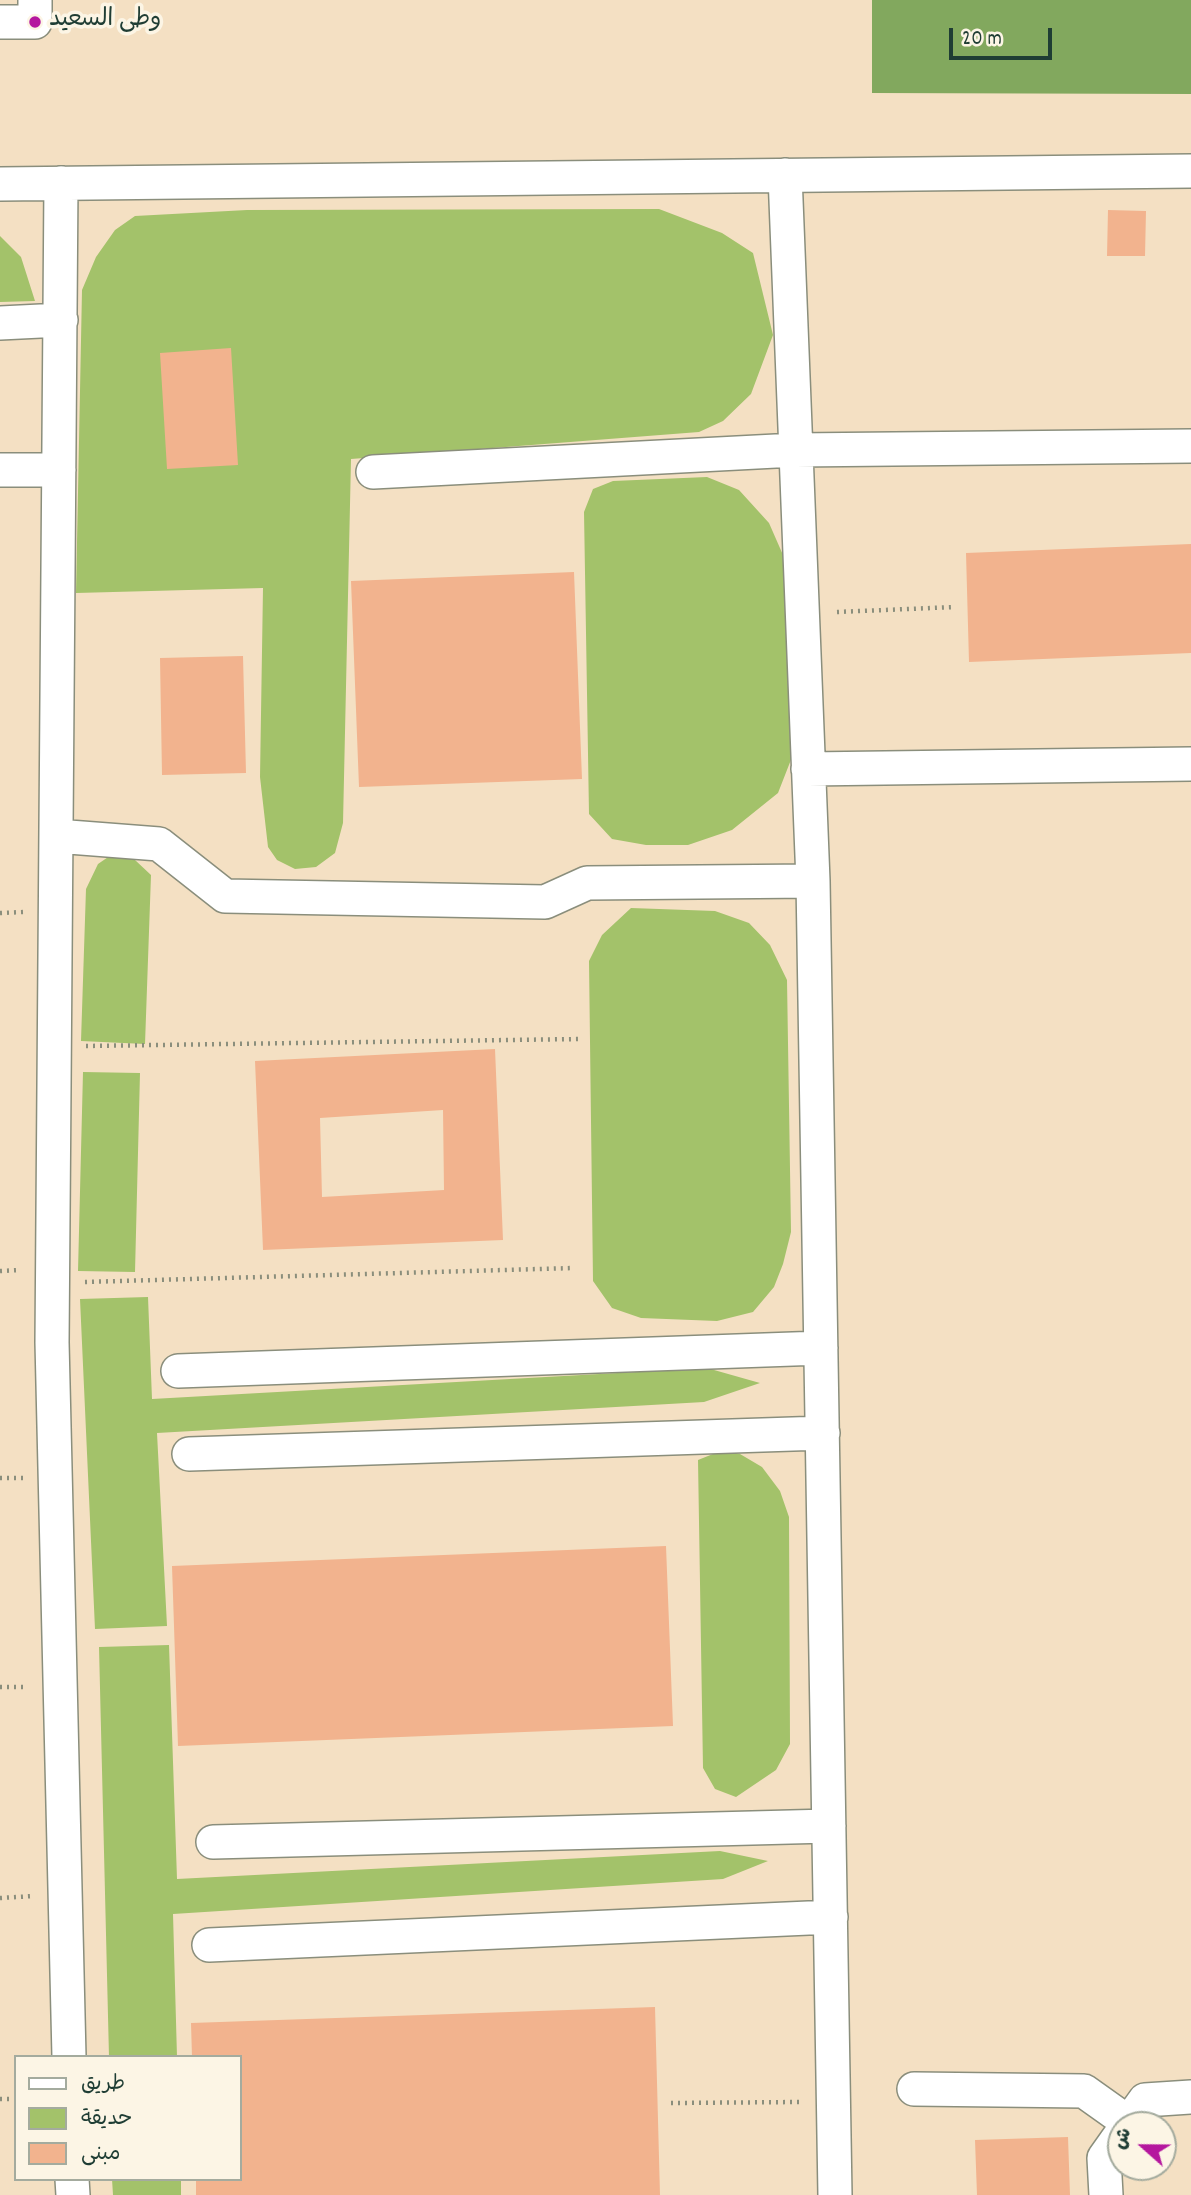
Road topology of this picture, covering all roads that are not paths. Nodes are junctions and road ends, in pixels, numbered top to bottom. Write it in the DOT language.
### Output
graph roads {
  1 [pos="35,0"];
  2 [pos="0,22"];
  3 [pos="1191,171"];
  4 [pos="785,175"];
  5 [pos="61,183"];
  6 [pos="0,184"];
  7 [pos="61,320"];
  8 [pos="0,323"];
  9 [pos="1191,446"];
  10 [pos="795,450"];
  11 [pos="0,470"];
  12 [pos="59,470"];
  13 [pos="373,472"];
  14 [pos="1191,764"];
  15 [pos="808,769"];
  16 [pos="56,836"];
  17 [pos="813,881"];
  18 [pos="821,1348"];
  19 [pos="178,1371"];
  20 [pos="822,1433"];
  21 [pos="189,1454"];
  22 [pos="829,1826"];
  23 [pos="213,1842"];
  24 [pos="831,1917"];
  25 [pos="209,1945"];
  26 [pos="69,2055"];
  27 [pos="914,2089"];
  28 [pos="1191,2097"];
  29 [pos="1107,2111"];
  30 [pos="1137,2111"];
  31 [pos="1107,2154"];
  32 [pos="835,2195"];
  33 [pos="1105,2195"];
  1 -- 2 [label="street"];
  3 -- 4 [label="street"];
  4 -- 5 [label="street"];
  4 -- 10 [label="street"];
  5 -- 6 [label="street"];
  5 -- 7 [label="street"];
  7 -- 8 [label="street"];
  7 -- 12 [label="street"];
  9 -- 10 [label="street"];
  10 -- 13 [label="street"];
  10 -- 15 [label="street"];
  11 -- 12 [label="street"];
  12 -- 16 [label="street"];
  14 -- 15 [label="street"];
  15 -- 17 [label="street"];
  16 -- 17 [label="street"];
  16 -- 26 [label="street"];
  17 -- 18 [label="street"];
  18 -- 19 [label="street"];
  18 -- 20 [label="street"];
  20 -- 21 [label="street"];
  20 -- 22 [label="street"];
  22 -- 23 [label="street"];
  22 -- 24 [label="street"];
  24 -- 25 [label="street"];
  24 -- 32 [label="street"];
  27 -- 29 [label="street"];
  28 -- 30 [label="street"];
  31 -- 33 [label="street"];
}
